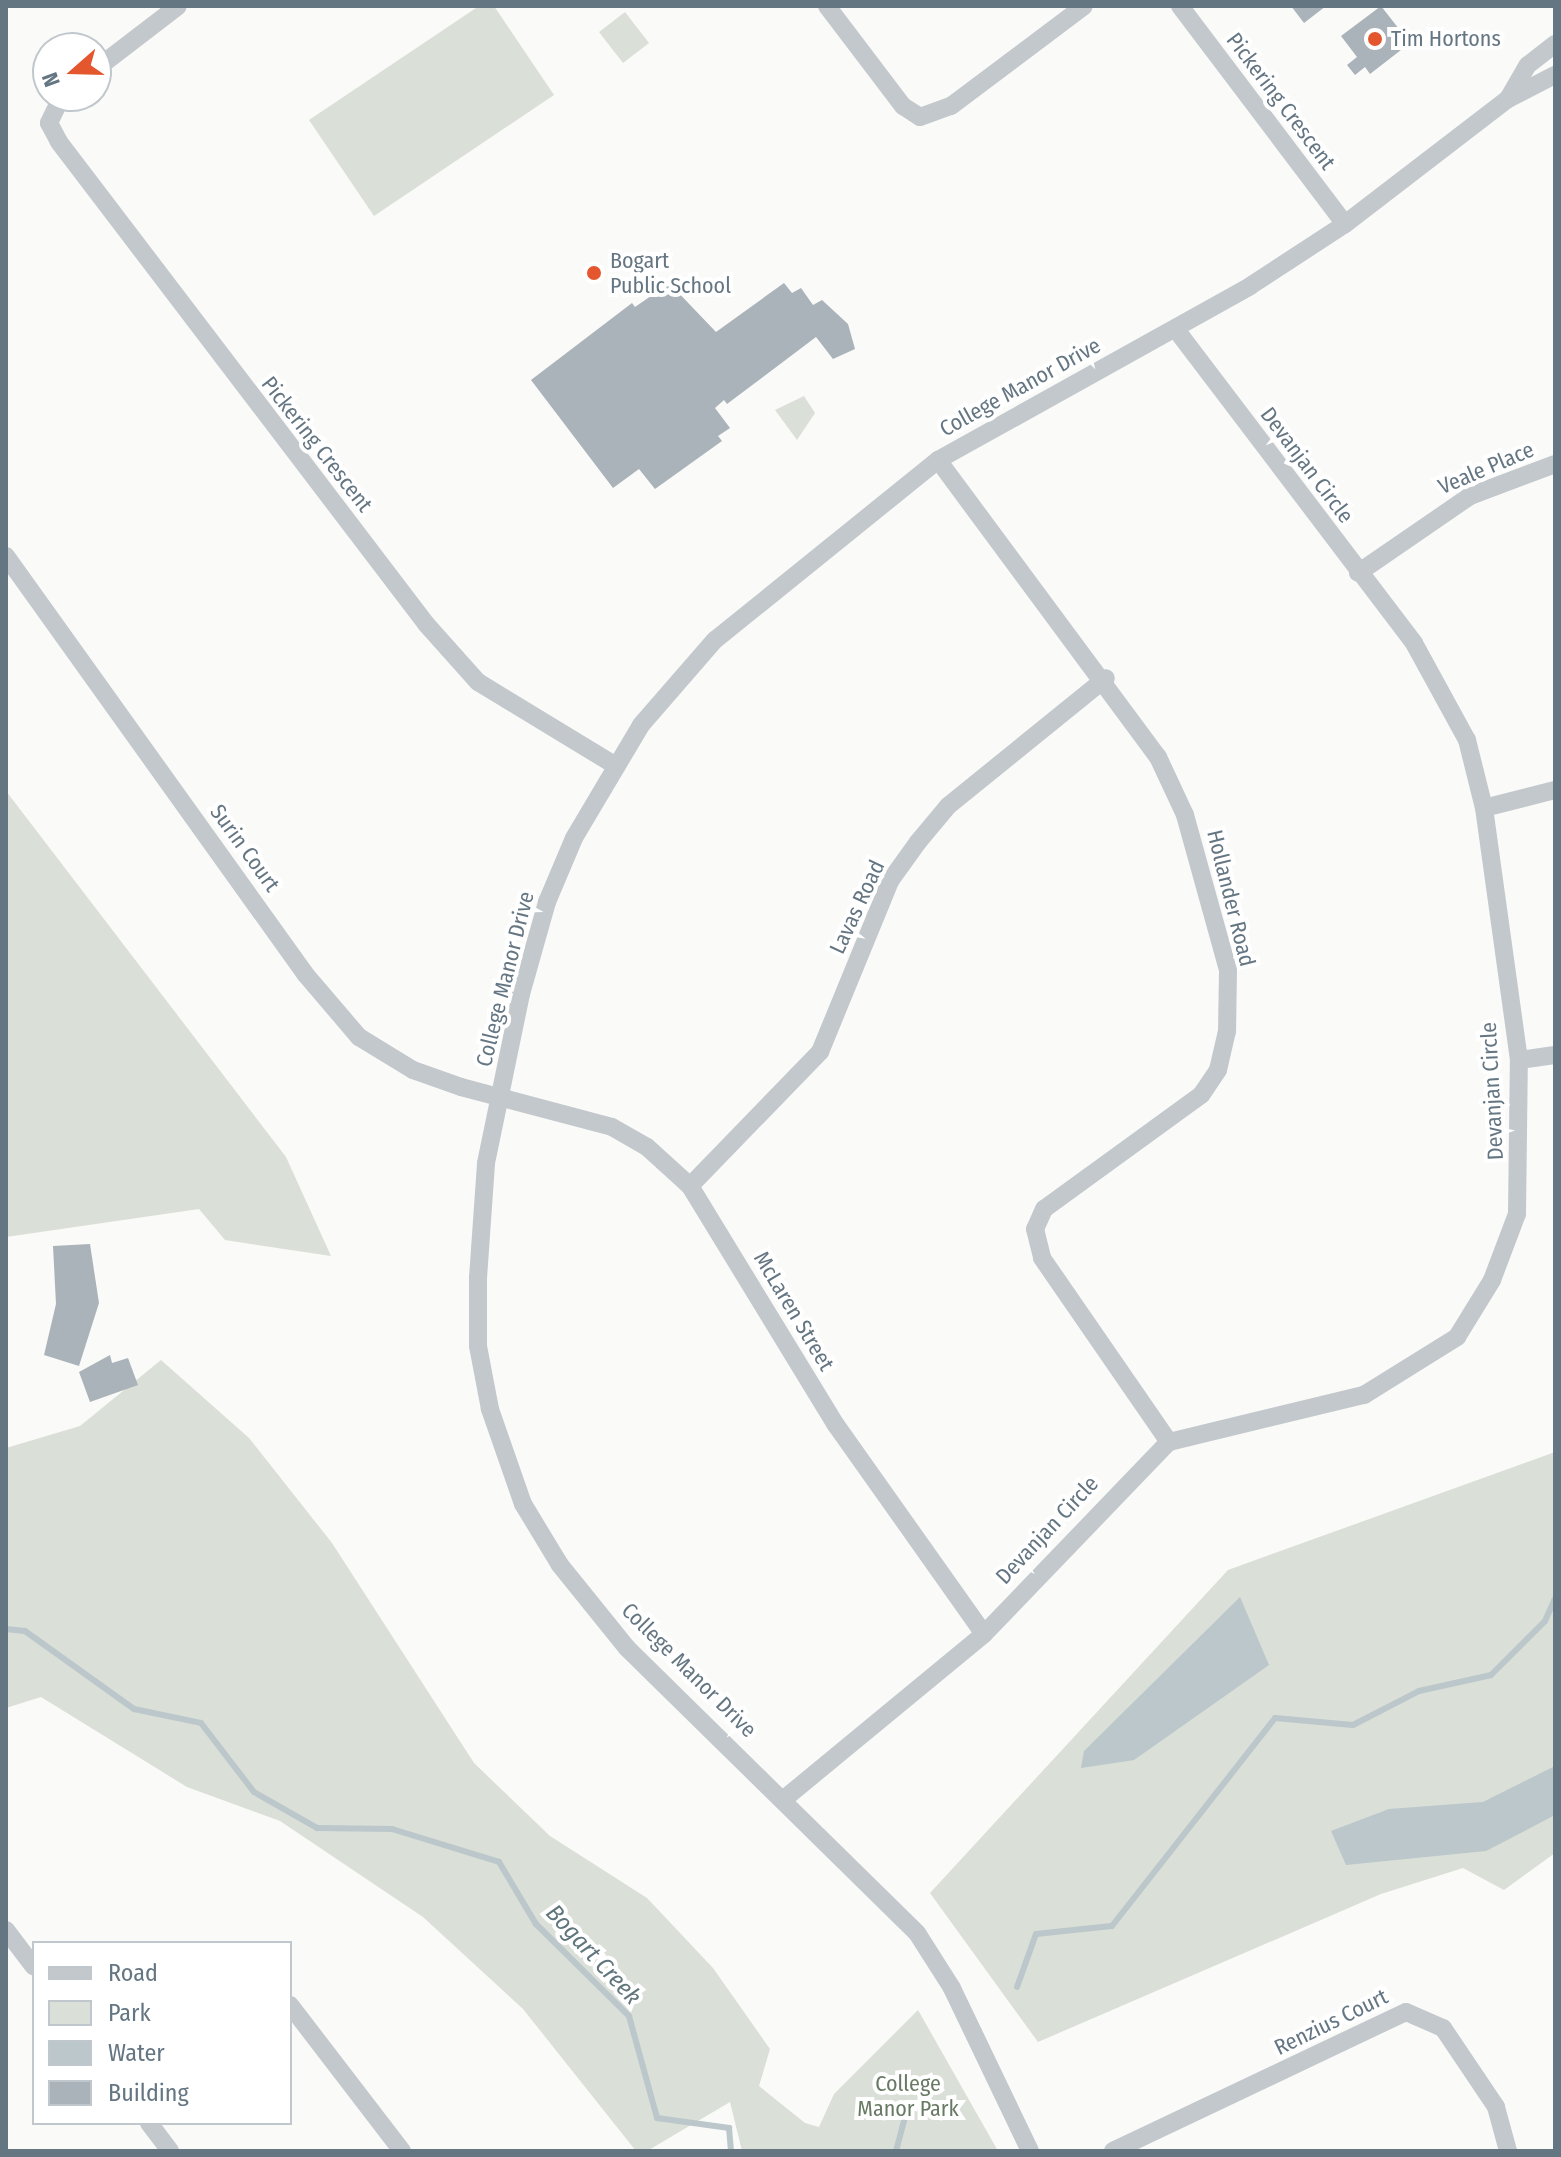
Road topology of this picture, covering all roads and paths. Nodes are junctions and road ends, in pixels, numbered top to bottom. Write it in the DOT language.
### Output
graph roads {
  1 [pos="178,6"];
  2 [pos="827,6"];
  3 [pos="1084,6"];
  4 [pos="1180,6"];
  5 [pos="1555,44"];
  6 [pos="112,57"];
  7 [pos="1555,75"];
  8 [pos="1508,99"];
  9 [pos="54,112"];
  10 [pos="1345,224"];
  11 [pos="1176,330"];
  12 [pos="938,460"];
  13 [pos="1555,464"];
  14 [pos="6,556"];
  15 [pos="1358,573"];
  16 [pos="1106,678"];
  17 [pos="616,766"];
  18 [pos="1555,790"];
  19 [pos="1484,808"];
  20 [pos="1555,1055"];
  21 [pos="1519,1060"];
  22 [pos="500,1101"];
  23 [pos="690,1186"];
  24 [pos="1169,1442"];
  25 [pos="984,1634"];
  26 [pos="784,1799"];
  27 [pos="6,1930"];
  28 [pos="32,1964"];
  29 [pos="292,2008"];
  30 [pos="150,2125"];
  31 [pos="170,2151"];
  32 [pos="402,2151"];
  33 [pos="1030,2151"];
  34 [pos="1113,2151"];
  35 [pos="1508,2151"];
  1 -- 6 [label="street"];
  2 -- 3 [label="street"];
  4 -- 10 [label="street, Pickering Crescent"];
  5 -- 8 [label="street, College Manor Drive"];
  7 -- 8 [label="street, College Manor Drive"];
  8 -- 10 [label="street, College Manor Drive"];
  9 -- 17 [label="street, Pickering Crescent"];
  10 -- 11 [label="street, College Manor Drive"];
  11 -- 12 [label="street, College Manor Drive"];
  11 -- 15 [label="street, Devanjan Circle"];
  12 -- 16 [label="street, Hollander Road"];
  12 -- 17 [label="street, College Manor Drive"];
  13 -- 15 [label="street, Veale Place"];
  14 -- 22 [label="street, Surin Court"];
  15 -- 19 [label="street, Devanjan Circle"];
  16 -- 23 [label="street, Lavas Road"];
  16 -- 24 [label="street, Hollander Road"];
  17 -- 22 [label="street, College Manor Drive"];
  18 -- 19 [label="street"];
  19 -- 21 [label="street, Devanjan Circle"];
  20 -- 21 [label="street"];
  21 -- 24 [label="street, Devanjan Circle"];
  22 -- 23 [label="street, McLaren Street"];
  22 -- 26 [label="street, College Manor Drive"];
  23 -- 25 [label="street, McLaren Street"];
  24 -- 25 [label="street, Devanjan Circle"];
  25 -- 26 [label="street, Devanjan Circle"];
  26 -- 33 [label="street, College Manor Drive"];
  27 -- 28 [label="street"];
  29 -- 32 [label="street"];
  30 -- 31 [label="street"];
  34 -- 35 [label="street, Renzius Court"];
}
